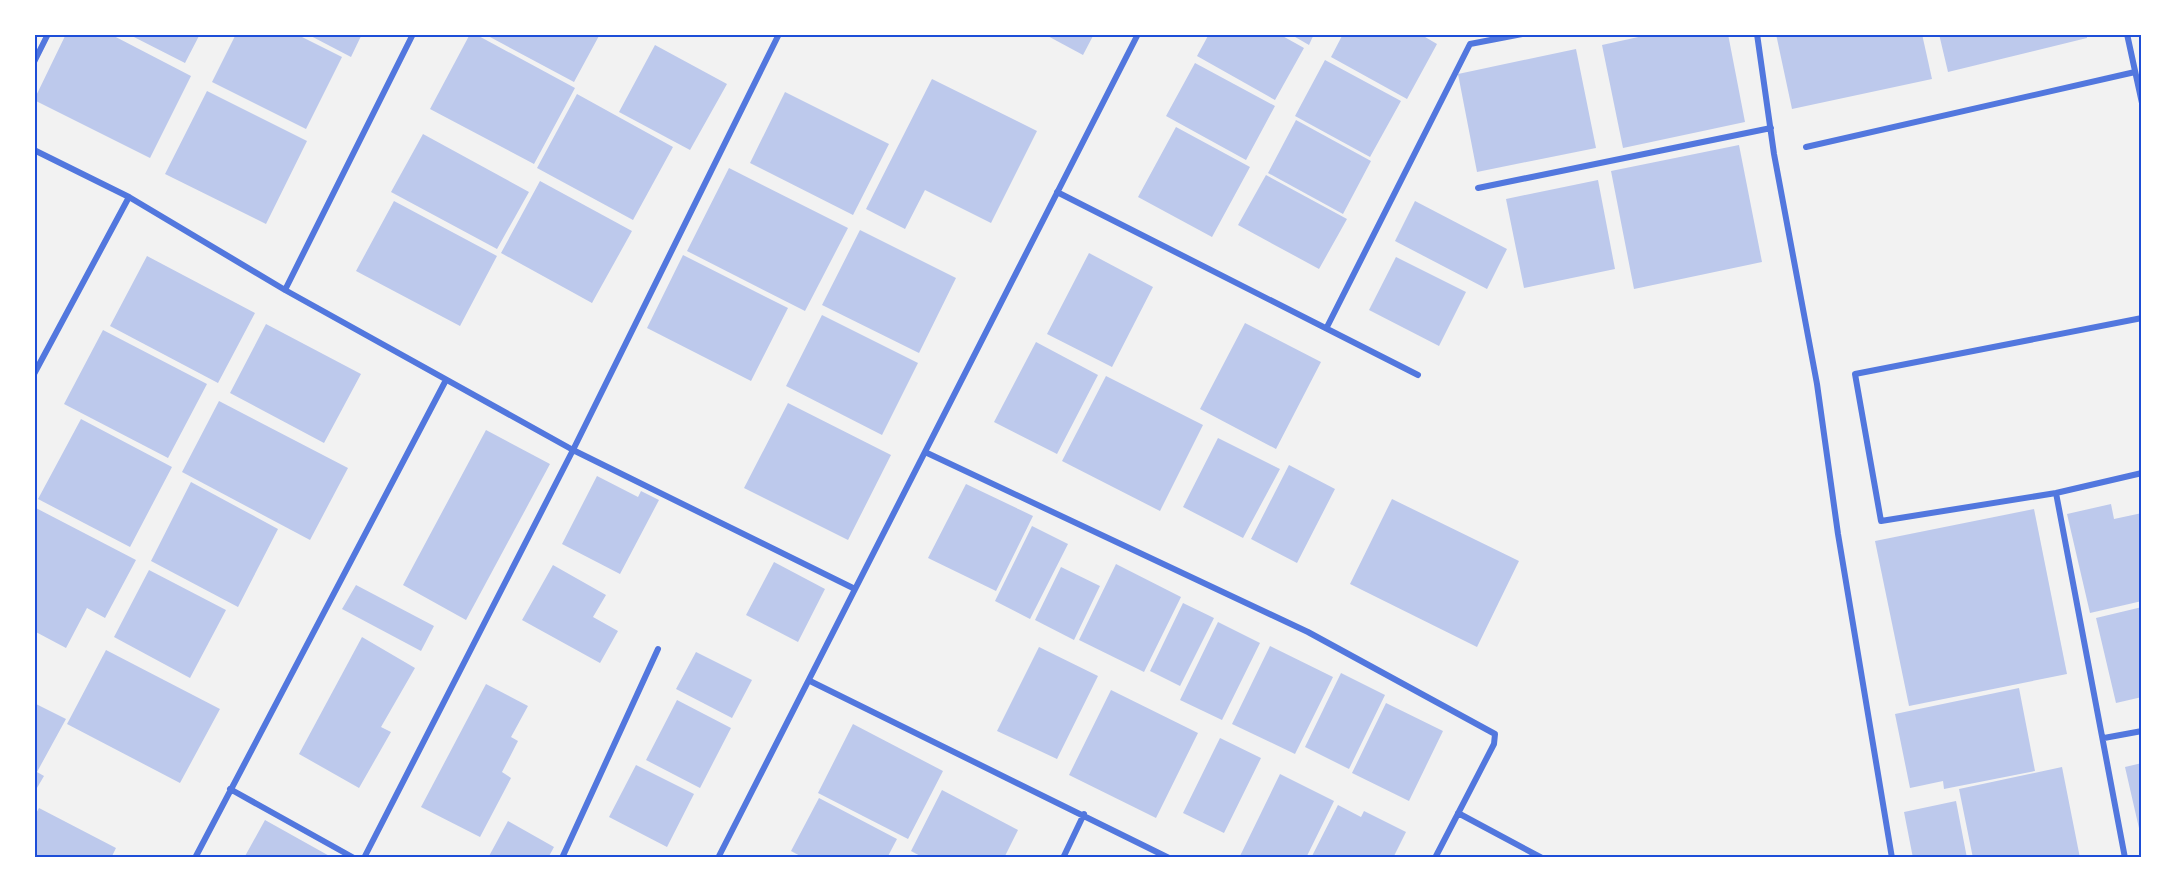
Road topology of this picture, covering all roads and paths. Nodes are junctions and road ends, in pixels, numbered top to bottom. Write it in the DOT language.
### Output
graph roads {
  1 [pos="48,34"];
  2 [pos="413,34"];
  3 [pos="779,34"];
  4 [pos="1138,34"];
  5 [pos="1522,34"];
  6 [pos="1757,34"];
  7 [pos="2127,34"];
  8 [pos="34,62"];
  9 [pos="2135,72"];
  10 [pos="2142,103"];
  11 [pos="1772,128"];
  12 [pos="1806,147"];
  13 [pos="34,150"];
  14 [pos="1478,188"];
  15 [pos="1058,192"];
  16 [pos="129,197"];
  17 [pos="285,290"];
  18 [pos="2142,318"];
  19 [pos="1327,327"];
  20 [pos="34,374"];
  21 [pos="1418,375"];
  22 [pos="446,380"];
  23 [pos="573,450"];
  24 [pos="925,452"];
  25 [pos="2142,473"];
  26 [pos="2055,493"];
  27 [pos="855,589"];
  28 [pos="658,649"];
  29 [pos="810,681"];
  30 [pos="2142,731"];
  31 [pos="2104,738"];
  32 [pos="230,789"];
  33 [pos="1458,813"];
  34 [pos="1084,814"];
  35 [pos="195,858"];
  36 [pos="354,858"];
  37 [pos="364,858"];
  38 [pos="562,858"];
  39 [pos="718,858"];
  40 [pos="1063,858"];
  41 [pos="1169,858"];
  42 [pos="1435,858"];
  43 [pos="1542,858"];
  44 [pos="1892,858"];
  45 [pos="2126,858"];
  1 -- 8 [label="street"];
  2 -- 17 [label="street"];
  3 -- 23 [label="street"];
  4 -- 15 [label="street"];
  5 -- 19 [label="street"];
  6 -- 11 [label="street"];
  7 -- 9 [label="street"];
  9 -- 10 [label="street"];
  9 -- 12 [label="street"];
  11 -- 14 [label="street"];
  11 -- 44 [label="street"];
  13 -- 16 [label="street"];
  15 -- 19 [label="street"];
  15 -- 24 [label="street"];
  16 -- 17 [label="street"];
  16 -- 20 [label="street"];
  17 -- 22 [label="street"];
  18 -- 26 [label="street"];
  19 -- 21 [label="street"];
  22 -- 23 [label="street"];
  22 -- 32 [label="street"];
  23 -- 27 [label="street"];
  23 -- 37 [label="street"];
  24 -- 27 [label="street"];
  24 -- 33 [label="street"];
  25 -- 26 [label="street"];
  26 -- 31 [label="street"];
  27 -- 29 [label="street"];
  28 -- 38 [label="street"];
  29 -- 34 [label="street"];
  29 -- 39 [label="street"];
  30 -- 31 [label="street"];
  31 -- 45 [label="street"];
  32 -- 35 [label="street"];
  32 -- 36 [label="street"];
  33 -- 42 [label="street"];
  33 -- 43 [label="street"];
  34 -- 40 [label="street"];
  34 -- 41 [label="street"];
}
